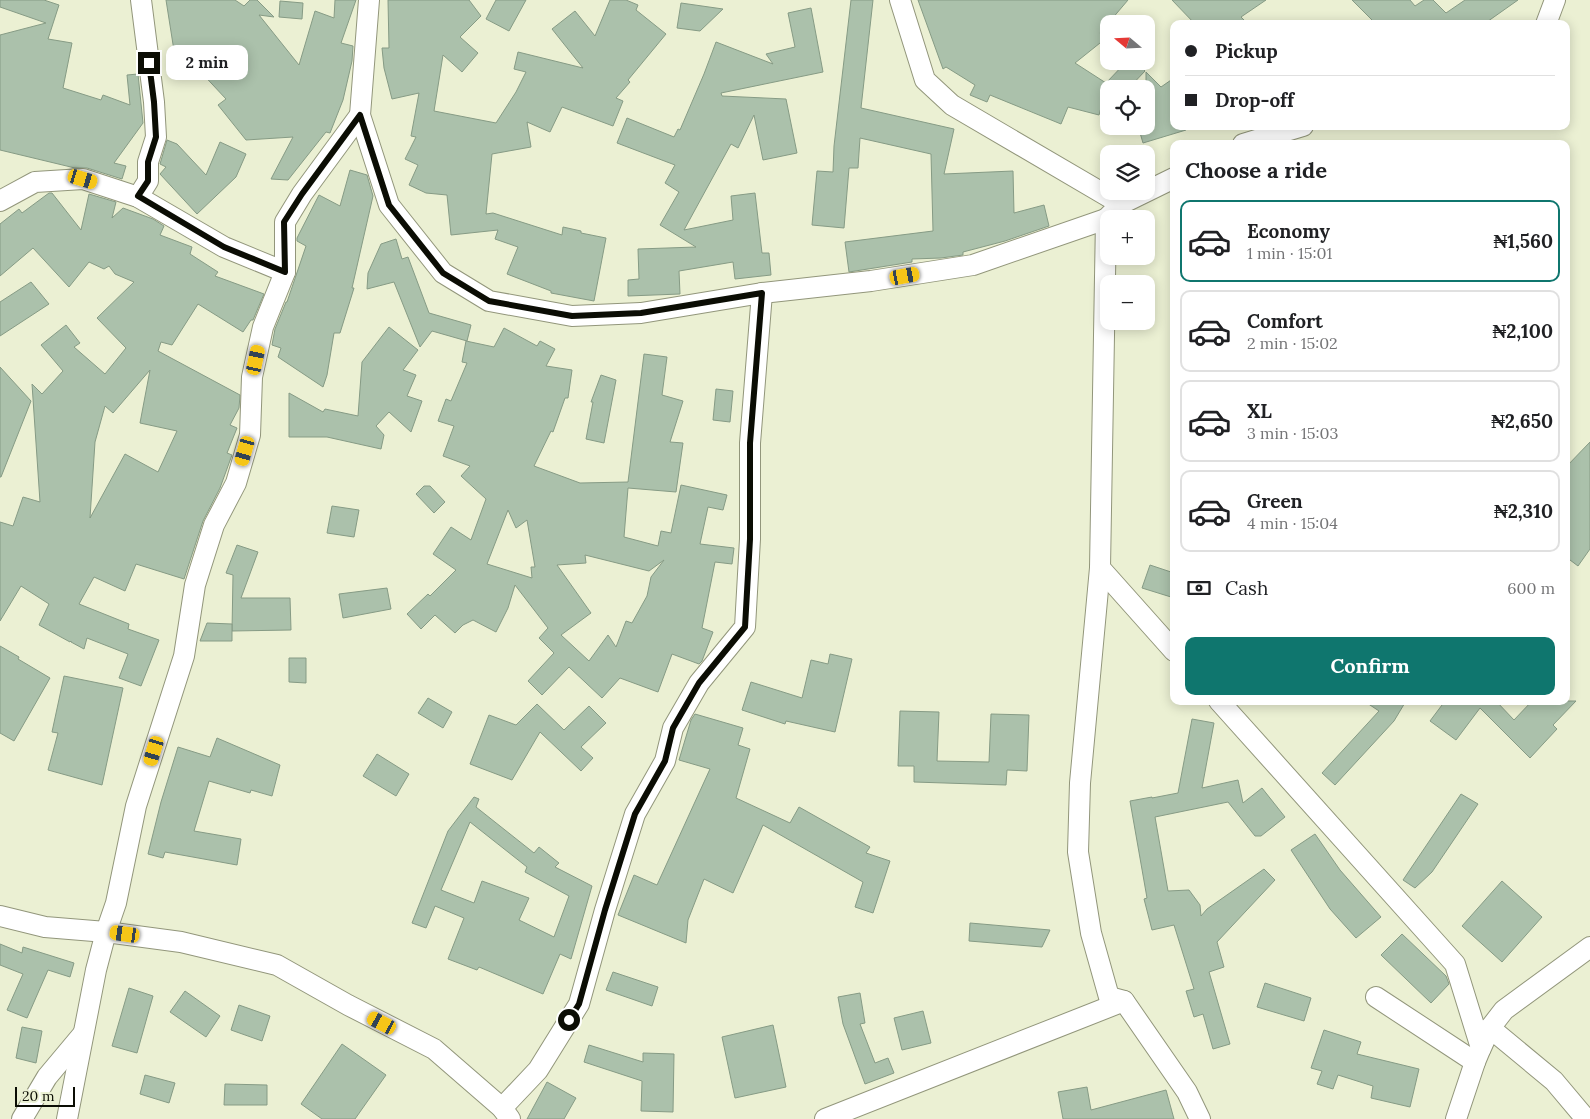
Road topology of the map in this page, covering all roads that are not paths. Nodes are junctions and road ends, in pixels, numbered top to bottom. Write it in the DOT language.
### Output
graph roads {
  1 [pos="141,0"];
  2 [pos="369,0"];
  3 [pos="900,0"];
  4 [pos="1555,0"];
  5 [pos="1548,20"];
  6 [pos="360,115"];
  7 [pos="1290,130"];
  8 [pos="1256,140"];
  9 [pos="1170,180"];
  10 [pos="138,196"];
  11 [pos="0,201"];
  12 [pos="1121,204"];
  13 [pos="1115,210"];
  14 [pos="1100,221"];
  15 [pos="1105,265"];
  16 [pos="285,272"];
  17 [pos="762,293"];
  18 [pos="1100,568"];
  19 [pos="1170,647"];
  20 [pos="1223,705"];
  21 [pos="0,916"];
  22 [pos="106,932"];
  23 [pos="1590,947"];
  24 [pos="1376,997"];
  25 [pos="1124,1001"];
  26 [pos="1490,1028"];
  27 [pos="84,1032"];
  28 [pos="1478,1055"];
  29 [pos="506,1113"];
  30 [pos="22,1119"];
  31 [pos="67,1119"];
  32 [pos="825,1119"];
  33 [pos="1200,1119"];
  34 [pos="1456,1119"];
  35 [pos="1586,1119"];
  1 -- 10 [label="street"];
  2 -- 6 [label="street"];
  3 -- 12 [label="street"];
  4 -- 5 [label="street"];
  6 -- 16 [label="street"];
  6 -- 17 [label="street"];
  7 -- 8 [label="street"];
  9 -- 12 [label="street"];
  10 -- 11 [label="street"];
  10 -- 16 [label="street"];
  12 -- 13 [label="street"];
  14 -- 17 [label="street"];
  15 -- 18 [label="street"];
  16 -- 22 [label="street"];
  17 -- 29 [label="street"];
  18 -- 19 [label="street"];
  18 -- 25 [label="street"];
  20 -- 28 [label="street"];
  21 -- 22 [label="street"];
  22 -- 27 [label="street"];
  22 -- 29 [label="street"];
  23 -- 26 [label="street"];
  24 -- 28 [label="street"];
  25 -- 32 [label="street"];
  25 -- 33 [label="street"];
  26 -- 28 [label="street"];
  26 -- 35 [label="street"];
  27 -- 30 [label="street"];
  27 -- 31 [label="street"];
  28 -- 34 [label="street"];
}
